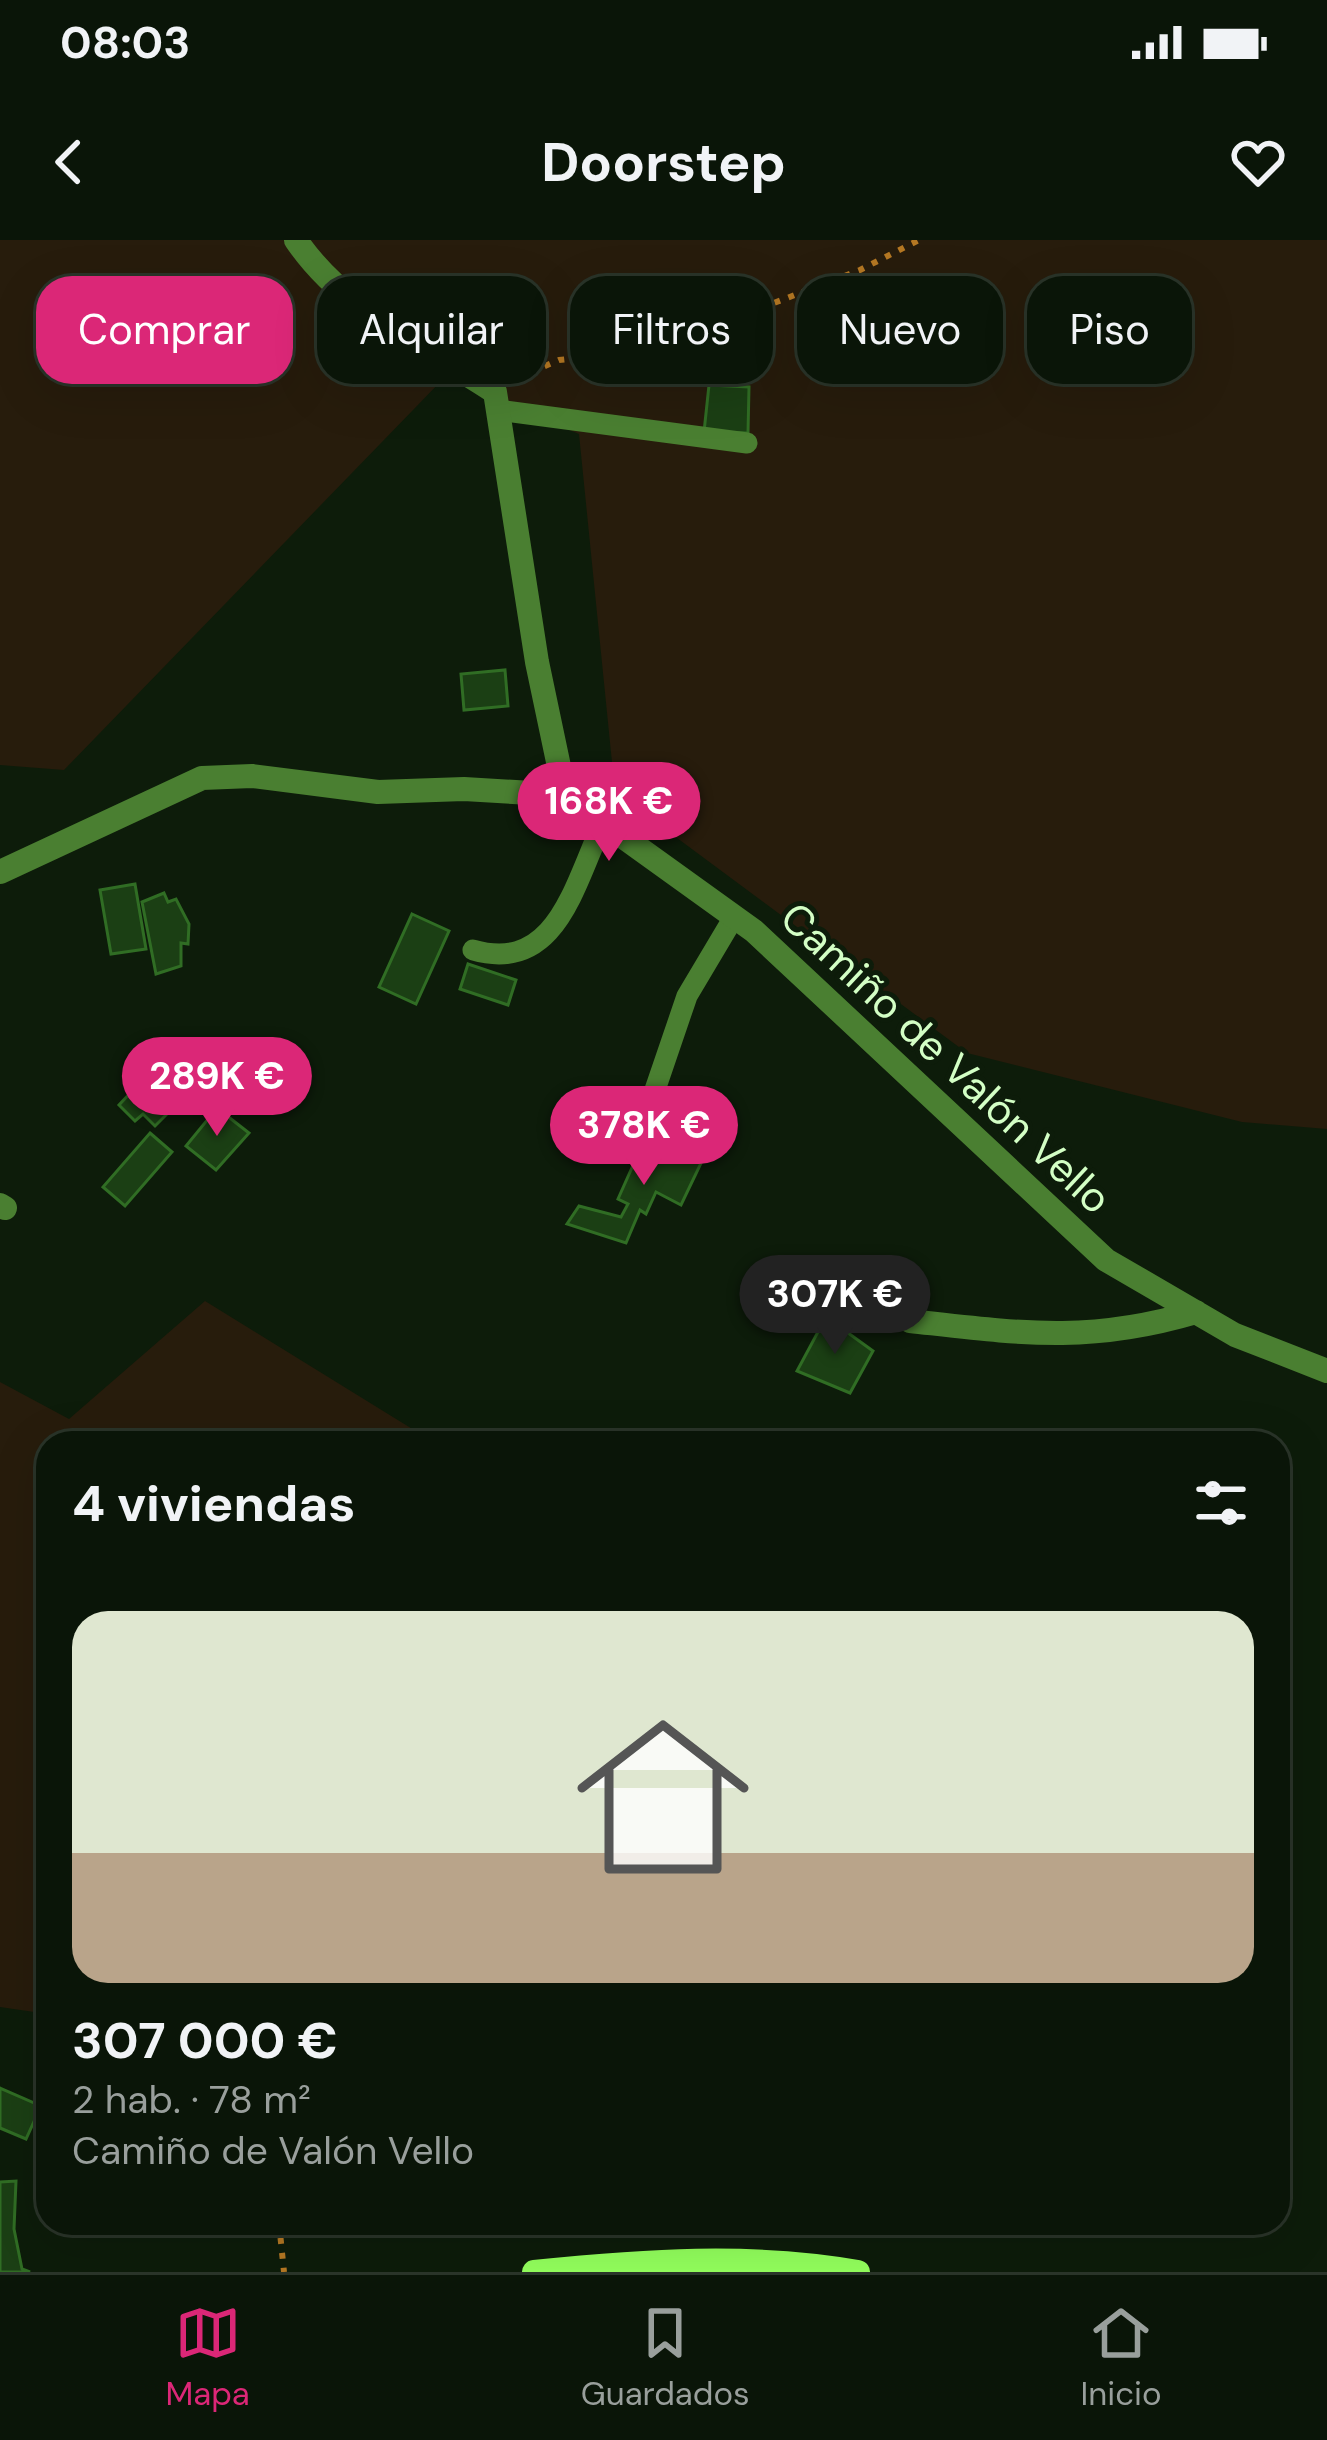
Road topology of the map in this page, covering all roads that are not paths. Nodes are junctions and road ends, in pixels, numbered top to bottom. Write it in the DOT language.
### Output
graph roads {
  1 [pos="296,240"];
  2 [pos="496,401"];
  3 [pos="747,443"];
  4 [pos="565,795"];
  5 [pos="603,823"];
  6 [pos="0,872"];
  7 [pos="734,917"];
  8 [pos="473,950"];
  9 [pos="643,1125"];
  10 [pos="1196,1312"];
  11 [pos="910,1321"];
  12 [pos="1327,1371"];
  13 [pos="533,2272"];
  14 [pos="858,2272"];
  1 -- 2 [label="street"];
  2 -- 3 [label="lane"];
  2 -- 4 [label="street"];
  4 -- 5 [label="street, Camiño de Valón Vello"];
  4 -- 6 [label="street"];
  5 -- 7 [label="street, Camiño de Valón Vello"];
  5 -- 8 [label="lane"];
  7 -- 9 [label="lane"];
  7 -- 10 [label="street, Camiño de Valón Vello"];
  10 -- 11 [label="street"];
  10 -- 12 [label="street, Camiño de Valón Vello"];
  13 -- 14 [label="main road"];
}
